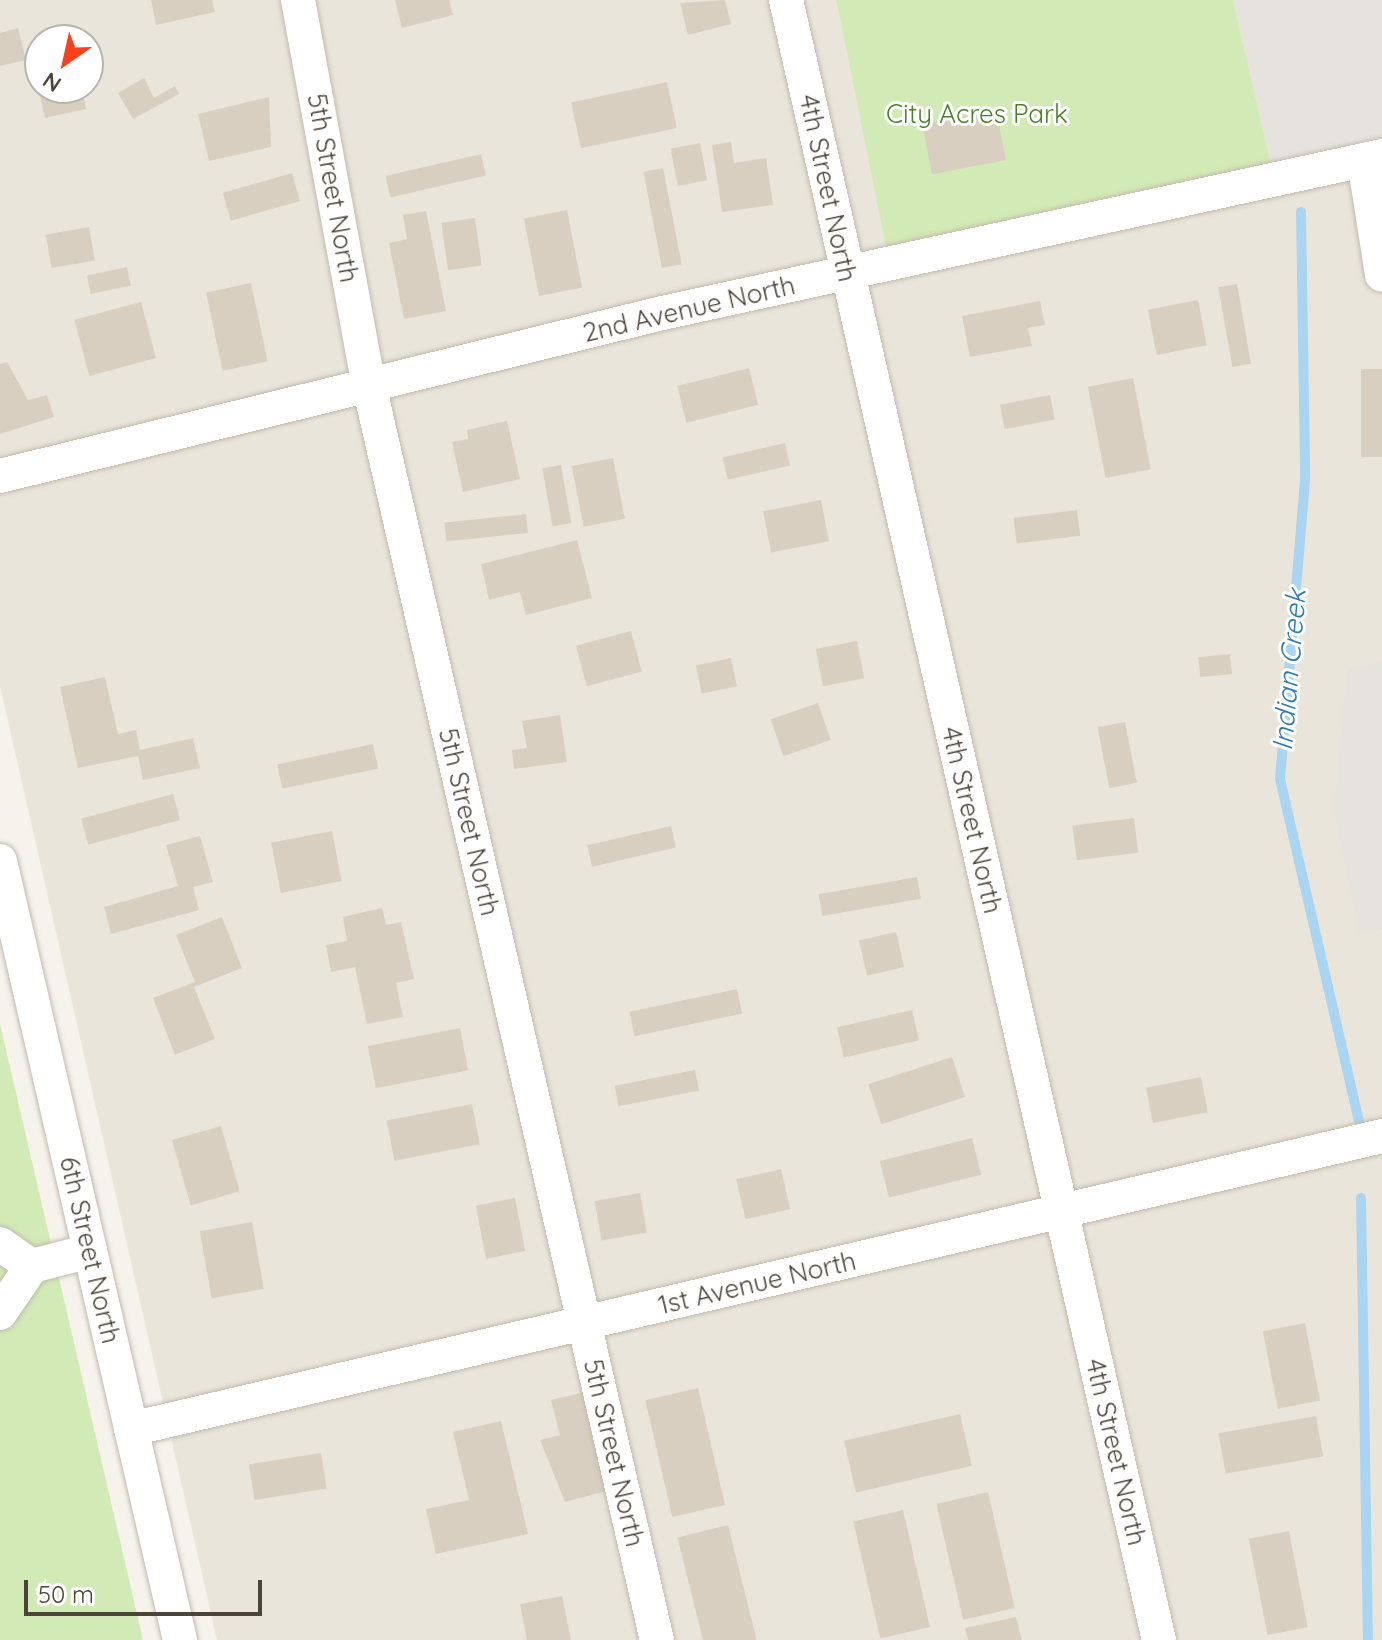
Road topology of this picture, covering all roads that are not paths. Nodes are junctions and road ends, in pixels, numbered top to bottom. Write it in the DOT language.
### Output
graph roads {
  1 [pos="298,0"];
  2 [pos="786,0"];
  3 [pos="1373,158"];
  4 [pos="846,273"];
  5 [pos="1382,275"];
  6 [pos="369,385"];
  7 [pos="0,476"];
  8 [pos="0,861"];
  9 [pos="1382,1136"];
  10 [pos="1061,1211"];
  11 [pos="0,1244"];
  12 [pos="90,1251"];
  13 [pos="32,1266"];
  14 [pos="0,1313"];
  15 [pos="584,1323"];
  16 [pos="131,1429"];
  17 [pos="171,1632"];
  18 [pos="657,1640"];
  19 [pos="1159,1640"];
  1 -- 6 [label="street, 5th Street North"];
  2 -- 4 [label="street, 4th Street North"];
  3 -- 4 [label="street, 2nd Avenue North"];
  3 -- 5 [label="street"];
  4 -- 6 [label="street, 2nd Avenue North"];
  4 -- 10 [label="street, 4th Street North"];
  6 -- 7 [label="street, 2nd Avenue North"];
  6 -- 15 [label="street, 5th Street North"];
  8 -- 12 [label="street, 6th Street North"];
  9 -- 10 [label="street, 1st Avenue North"];
  10 -- 15 [label="street, 1st Avenue North"];
  10 -- 19 [label="street, 4th Street North"];
  11 -- 13 [label="street"];
  12 -- 13 [label="street"];
  12 -- 16 [label="street, 6th Street North"];
  13 -- 14 [label="street"];
  15 -- 16 [label="street, 1st Avenue North"];
  15 -- 18 [label="street, 5th Street North"];
  16 -- 17 [label="street, 6th Street North"];
}
